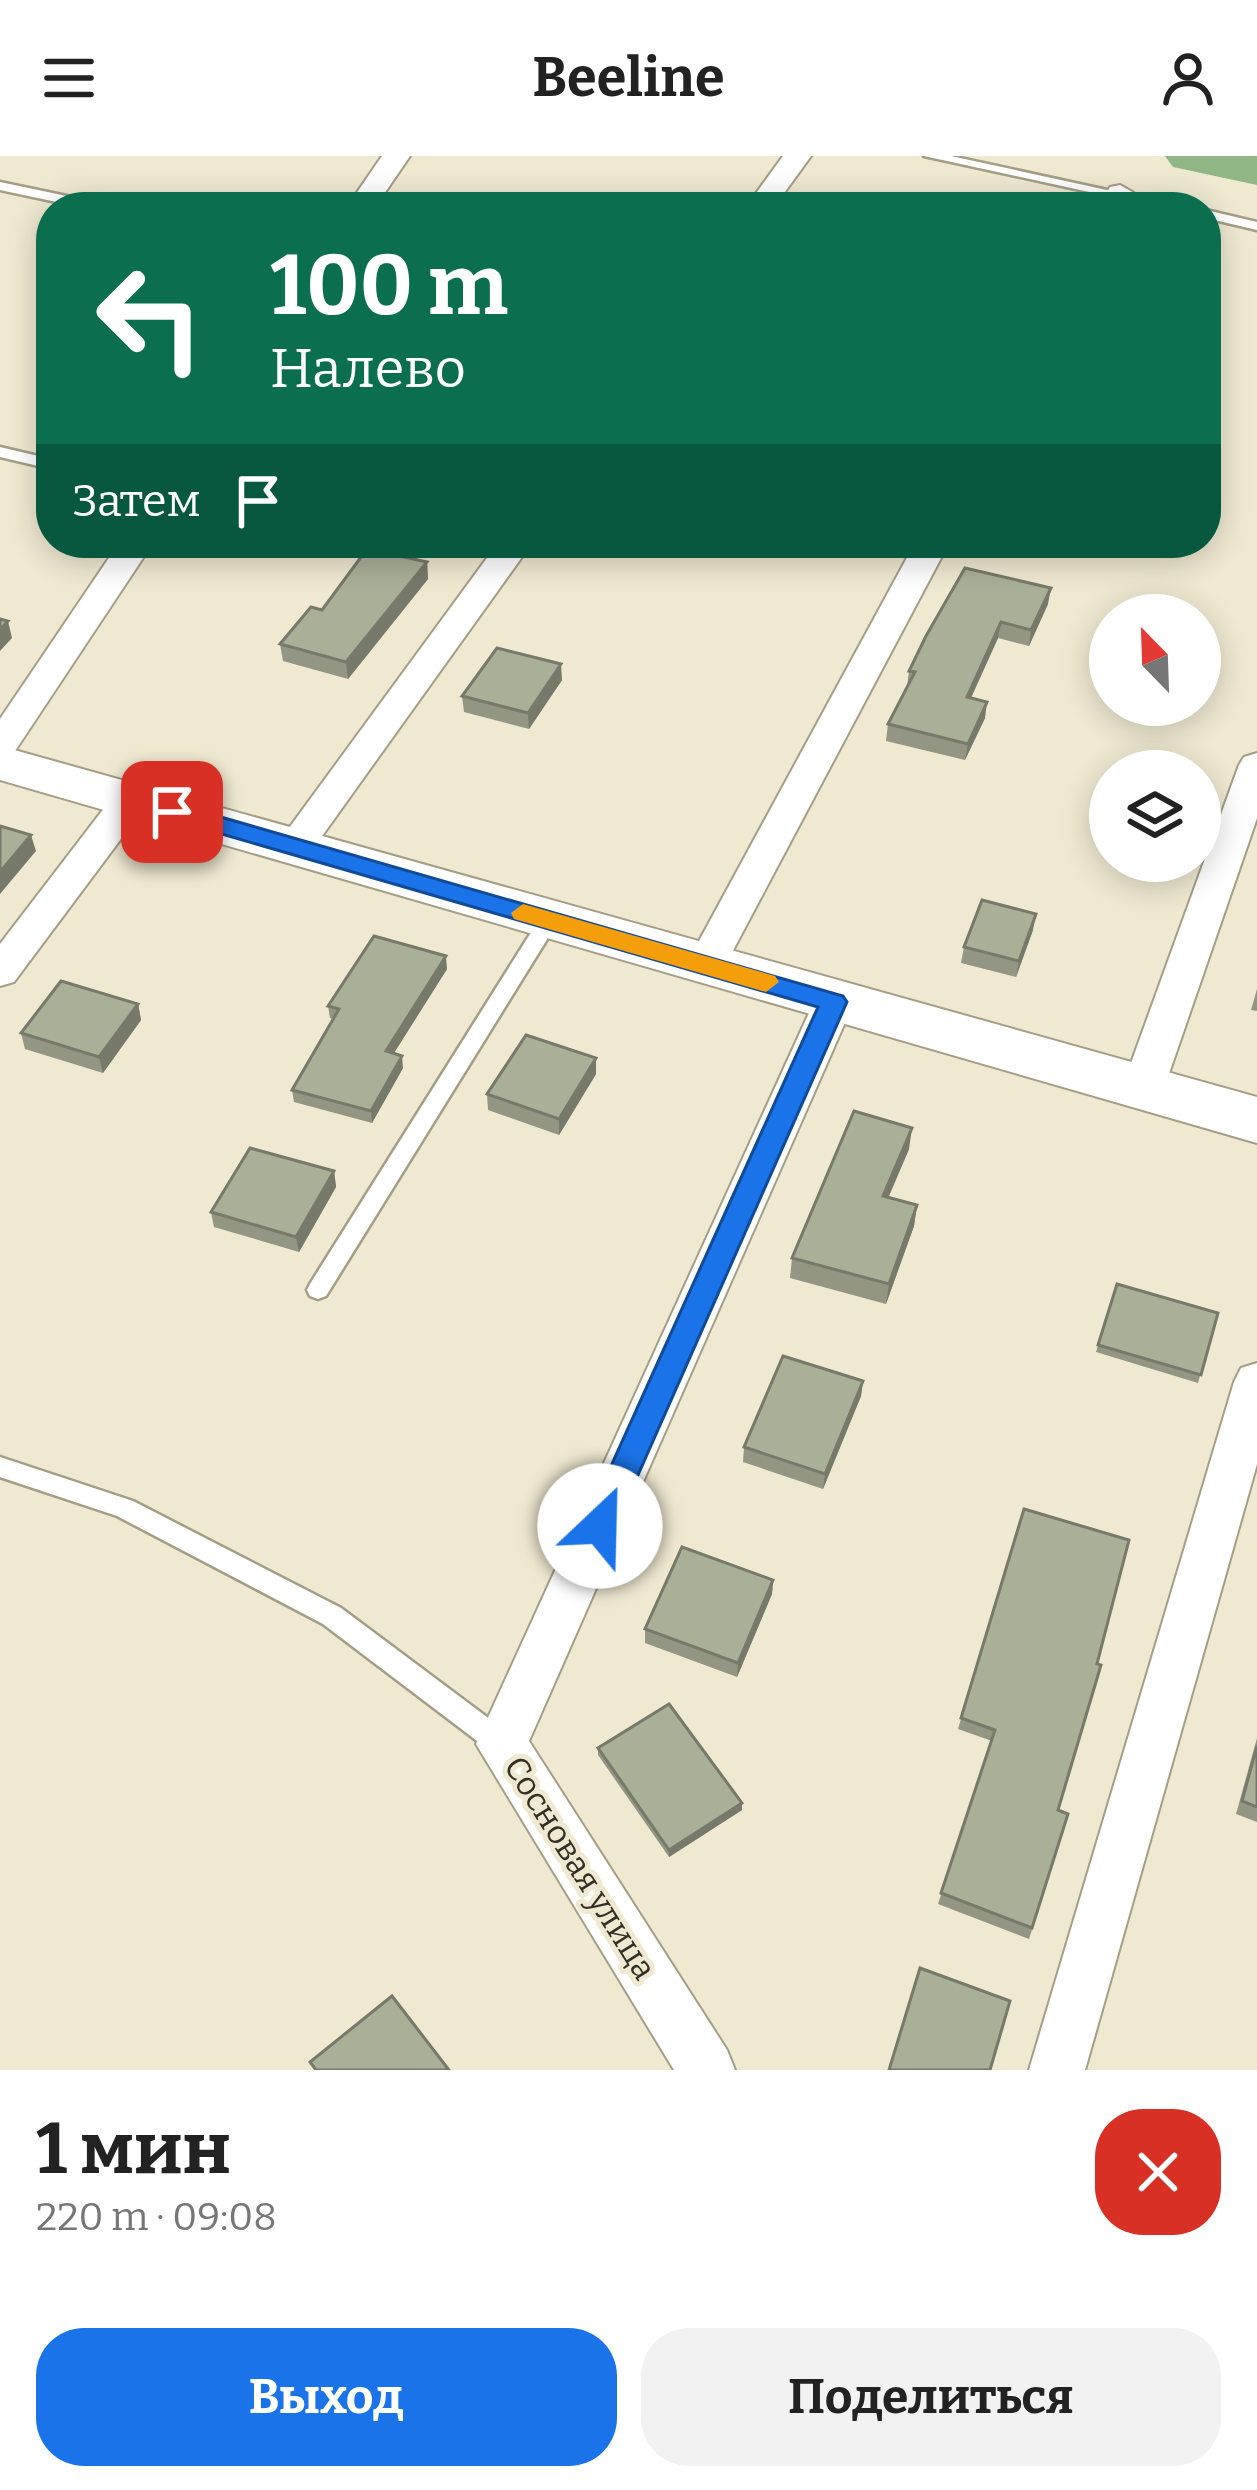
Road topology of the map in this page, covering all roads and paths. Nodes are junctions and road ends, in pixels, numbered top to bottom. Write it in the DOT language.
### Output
graph roads {
  1 [pos="396,156"];
  2 [pos="797,156"];
  3 [pos="931,156"];
  4 [pos="0,186"];
  5 [pos="371,192"];
  6 [pos="771,192"];
  7 [pos="1082,192"];
  8 [pos="36,194"];
  9 [pos="1221,218"];
  10 [pos="1257,226"];
  11 [pos="0,452"];
  12 [pos="36,460"];
  13 [pos="126,558"];
  14 [pos="504,558"];
  15 [pos="924,558"];
  16 [pos="0,746"];
  17 [pos="0,763"];
  18 [pos="1257,765"];
  19 [pos="131,800"];
  20 [pos="294,848"];
  21 [pos="550,920"];
  22 [pos="706,964"];
  23 [pos="0,972"];
  24 [pos="834,1002"];
  25 [pos="1143,1088"];
  26 [pos="1257,1120"];
  27 [pos="318,1290"];
  28 [pos="1257,1382"];
  29 [pos="0,1467"];
  30 [pos="502,1744"];
  31 [pos="707,2070"];
  32 [pos="1057,2070"];
  1 -- 5 [label="street"];
  2 -- 6 [label="street"];
  3 -- 7 [label="lane"];
  4 -- 8 [label="lane"];
  9 -- 10 [label="lane"];
  11 -- 12 [label="lane"];
  13 -- 16 [label="street"];
  14 -- 20 [label="street"];
  15 -- 22 [label="street"];
  17 -- 19 [label="main road"];
  18 -- 25 [label="street"];
  19 -- 20 [label="main road"];
  19 -- 23 [label="street"];
  20 -- 21 [label="main road"];
  21 -- 22 [label="main road"];
  21 -- 27 [label="lane"];
  22 -- 24 [label="main road"];
  24 -- 25 [label="main road"];
  24 -- 30 [label="street, Сосновая улица"];
  25 -- 26 [label="main road"];
  28 -- 32 [label="street"];
  29 -- 30 [label="lane"];
  30 -- 31 [label="street, Сосновая улица"];
}
